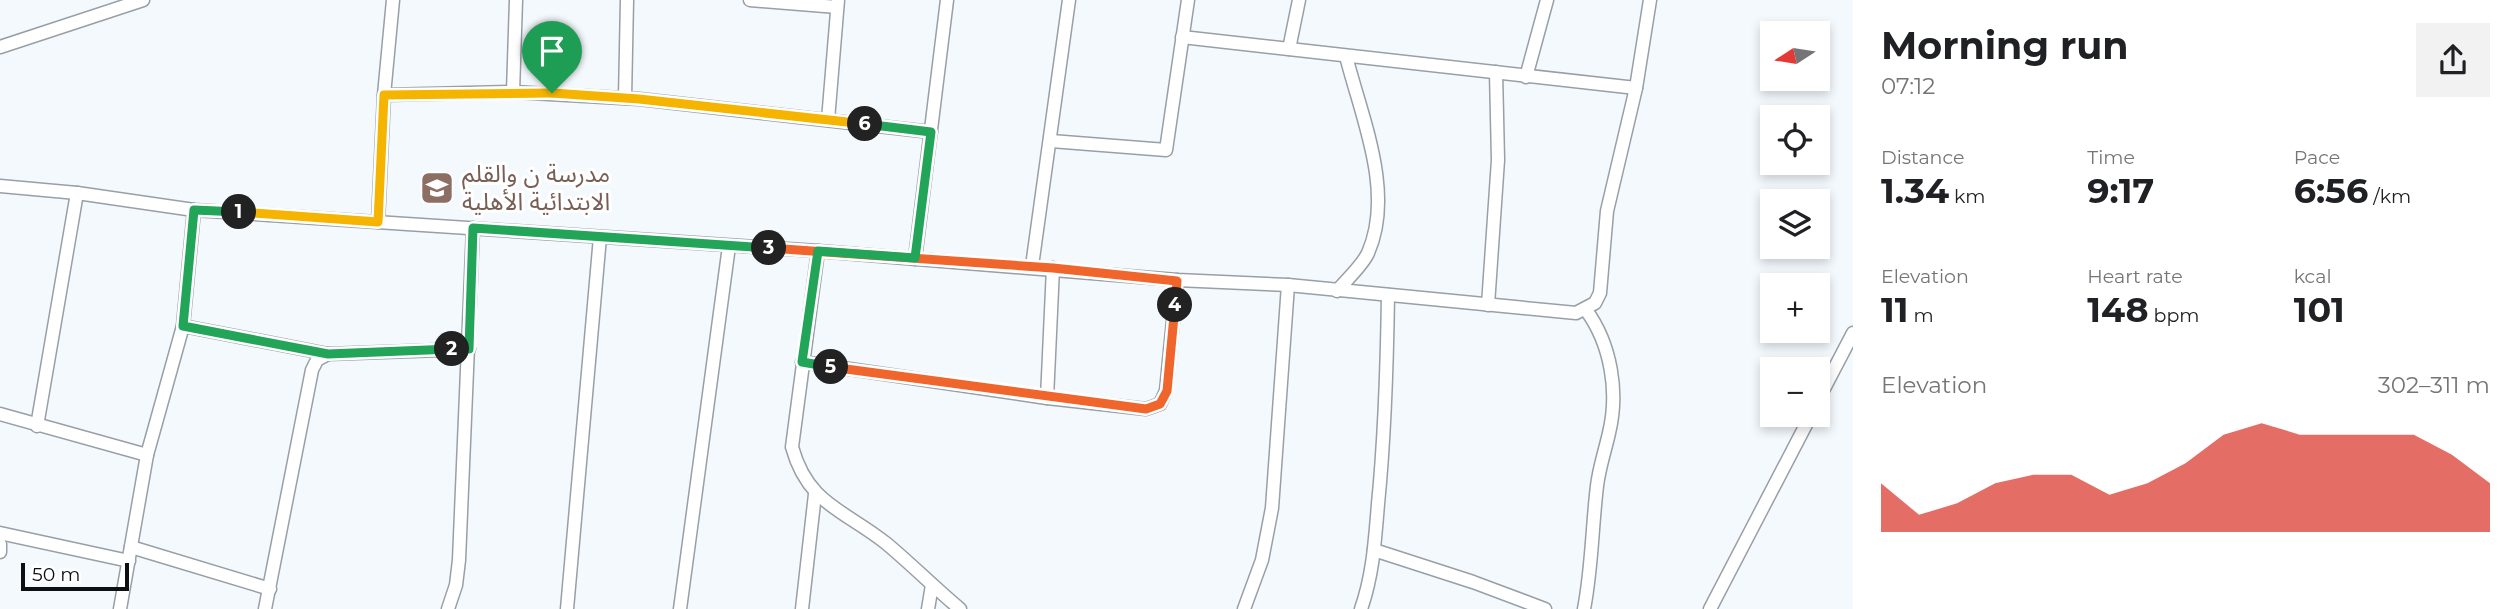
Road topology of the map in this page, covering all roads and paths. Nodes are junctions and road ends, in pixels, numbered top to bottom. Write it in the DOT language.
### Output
graph roads {
  1 [pos="143,0"];
  2 [pos="393,0"];
  3 [pos="516,0"];
  4 [pos="627,0"];
  5 [pos="750,0"];
  6 [pos="947,0"];
  7 [pos="1069,0"];
  8 [pos="1188,0"];
  9 [pos="1299,0"];
  10 [pos="1547,0"];
  11 [pos="1650,0"];
  12 [pos="837,4"];
  13 [pos="1182,37"];
  14 [pos="0,47"];
  15 [pos="1289,49"];
  16 [pos="1346,56"];
  17 [pos="1496,72"];
  18 [pos="1526,77"];
  19 [pos="1636,88"];
  20 [pos="513,92"];
  21 [pos="384,95"];
  22 [pos="625,98"];
  23 [pos="828,120"];
  24 [pos="931,132"];
  25 [pos="1051,141"];
  26 [pos="0,186"];
  27 [pos="77,193"];
  28 [pos="194,210"];
  29 [pos="378,222"];
  30 [pos="473,228"];
  31 [pos="600,237"];
  32 [pos="729,246"];
  33 [pos="818,251"];
  34 [pos="915,258"];
  35 [pos="1032,267"];
  36 [pos="1053,268"];
  37 [pos="1177,281"];
  38 [pos="1288,285"];
  39 [pos="1337,291"];
  40 [pos="1388,295"];
  41 [pos="1488,305"];
  42 [pos="1587,310"];
  43 [pos="183,326"];
  44 [pos="1853,333"];
  45 [pos="469,349"];
  46 [pos="328,354"];
  47 [pos="802,362"];
  48 [pos="1830,377"];
  49 [pos="1047,398"];
  50 [pos="0,414"];
  51 [pos="37,426"];
  52 [pos="1805,427"];
  53 [pos="147,455"];
  54 [pos="815,494"];
  55 [pos="0,533"];
  56 [pos="0,544"];
  57 [pos="131,547"];
  58 [pos="1374,550"];
  59 [pos="0,552"];
  60 [pos="129,561"];
  61 [pos="932,586"];
  62 [pos="270,589"];
  63 [pos="120,609"];
  64 [pos="265,609"];
  65 [pos="448,609"];
  66 [pos="567,609"];
  67 [pos="680,609"];
  68 [pos="802,609"];
  69 [pos="928,609"];
  70 [pos="960,609"];
  71 [pos="1244,609"];
  72 [pos="1361,609"];
  73 [pos="1545,609"];
  74 [pos="1584,609"];
  75 [pos="1710,609"];
  1 -- 14 [label="street"];
  2 -- 21 [label="street"];
  3 -- 20 [label="street"];
  4 -- 22 [label="street"];
  5 -- 12 [label="street"];
  6 -- 24 [label="street"];
  7 -- 25 [label="street"];
  8 -- 13 [label="street"];
  9 -- 15 [label="street"];
  10 -- 18 [label="street"];
  11 -- 19 [label="street"];
  12 -- 23 [label="street"];
  13 -- 15 [label="street"];
  13 -- 25 [label="street"];
  15 -- 16 [label="street"];
  16 -- 17 [label="street"];
  16 -- 39 [label="street"];
  17 -- 18 [label="street"];
  17 -- 41 [label="street"];
  18 -- 19 [label="street"];
  19 -- 42 [label="street"];
  20 -- 21 [label="street"];
  20 -- 22 [label="street"];
  21 -- 29 [label="street"];
  22 -- 23 [label="street"];
  23 -- 24 [label="street"];
  24 -- 34 [label="street"];
  25 -- 35 [label="street"];
  26 -- 27 [label="street"];
  27 -- 28 [label="street"];
  27 -- 51 [label="street"];
  28 -- 29 [label="street"];
  28 -- 43 [label="street"];
  29 -- 30 [label="street"];
  30 -- 31 [label="street"];
  30 -- 45 [label="street"];
  31 -- 32 [label="street"];
  31 -- 66 [label="street"];
  32 -- 33 [label="street"];
  32 -- 67 [label="street"];
  33 -- 34 [label="street"];
  33 -- 47 [label="street"];
  34 -- 35 [label="street"];
  35 -- 36 [label="street"];
  36 -- 37 [label="street"];
  36 -- 49 [label="street"];
  37 -- 38 [label="street"];
  37 -- 49 [label="street"];
  38 -- 39 [label="street"];
  38 -- 71 [label="street"];
  39 -- 40 [label="street"];
  40 -- 41 [label="street"];
  40 -- 58 [label="street"];
  41 -- 42 [label="street"];
  42 -- 74 [label="street"];
  43 -- 46 [label="street"];
  43 -- 53 [label="street"];
  44 -- 48 [label="street"];
  45 -- 46 [label="street"];
  45 -- 65 [label="street"];
  46 -- 62 [label="street"];
  47 -- 49 [label="street"];
  47 -- 54 [label="street"];
  50 -- 51 [label="street"];
  51 -- 53 [label="street"];
  52 -- 75 [label="street"];
  53 -- 57 [label="street"];
  54 -- 61 [label="street"];
  54 -- 68 [label="street"];
  55 -- 60 [label="street"];
  56 -- 59 [label="street"];
  57 -- 60 [label="street"];
  57 -- 62 [label="street"];
  58 -- 72 [label="street"];
  58 -- 73 [label="street"];
  60 -- 63 [label="street"];
  61 -- 69 [label="street"];
  61 -- 70 [label="street"];
  62 -- 64 [label="street"];
}
